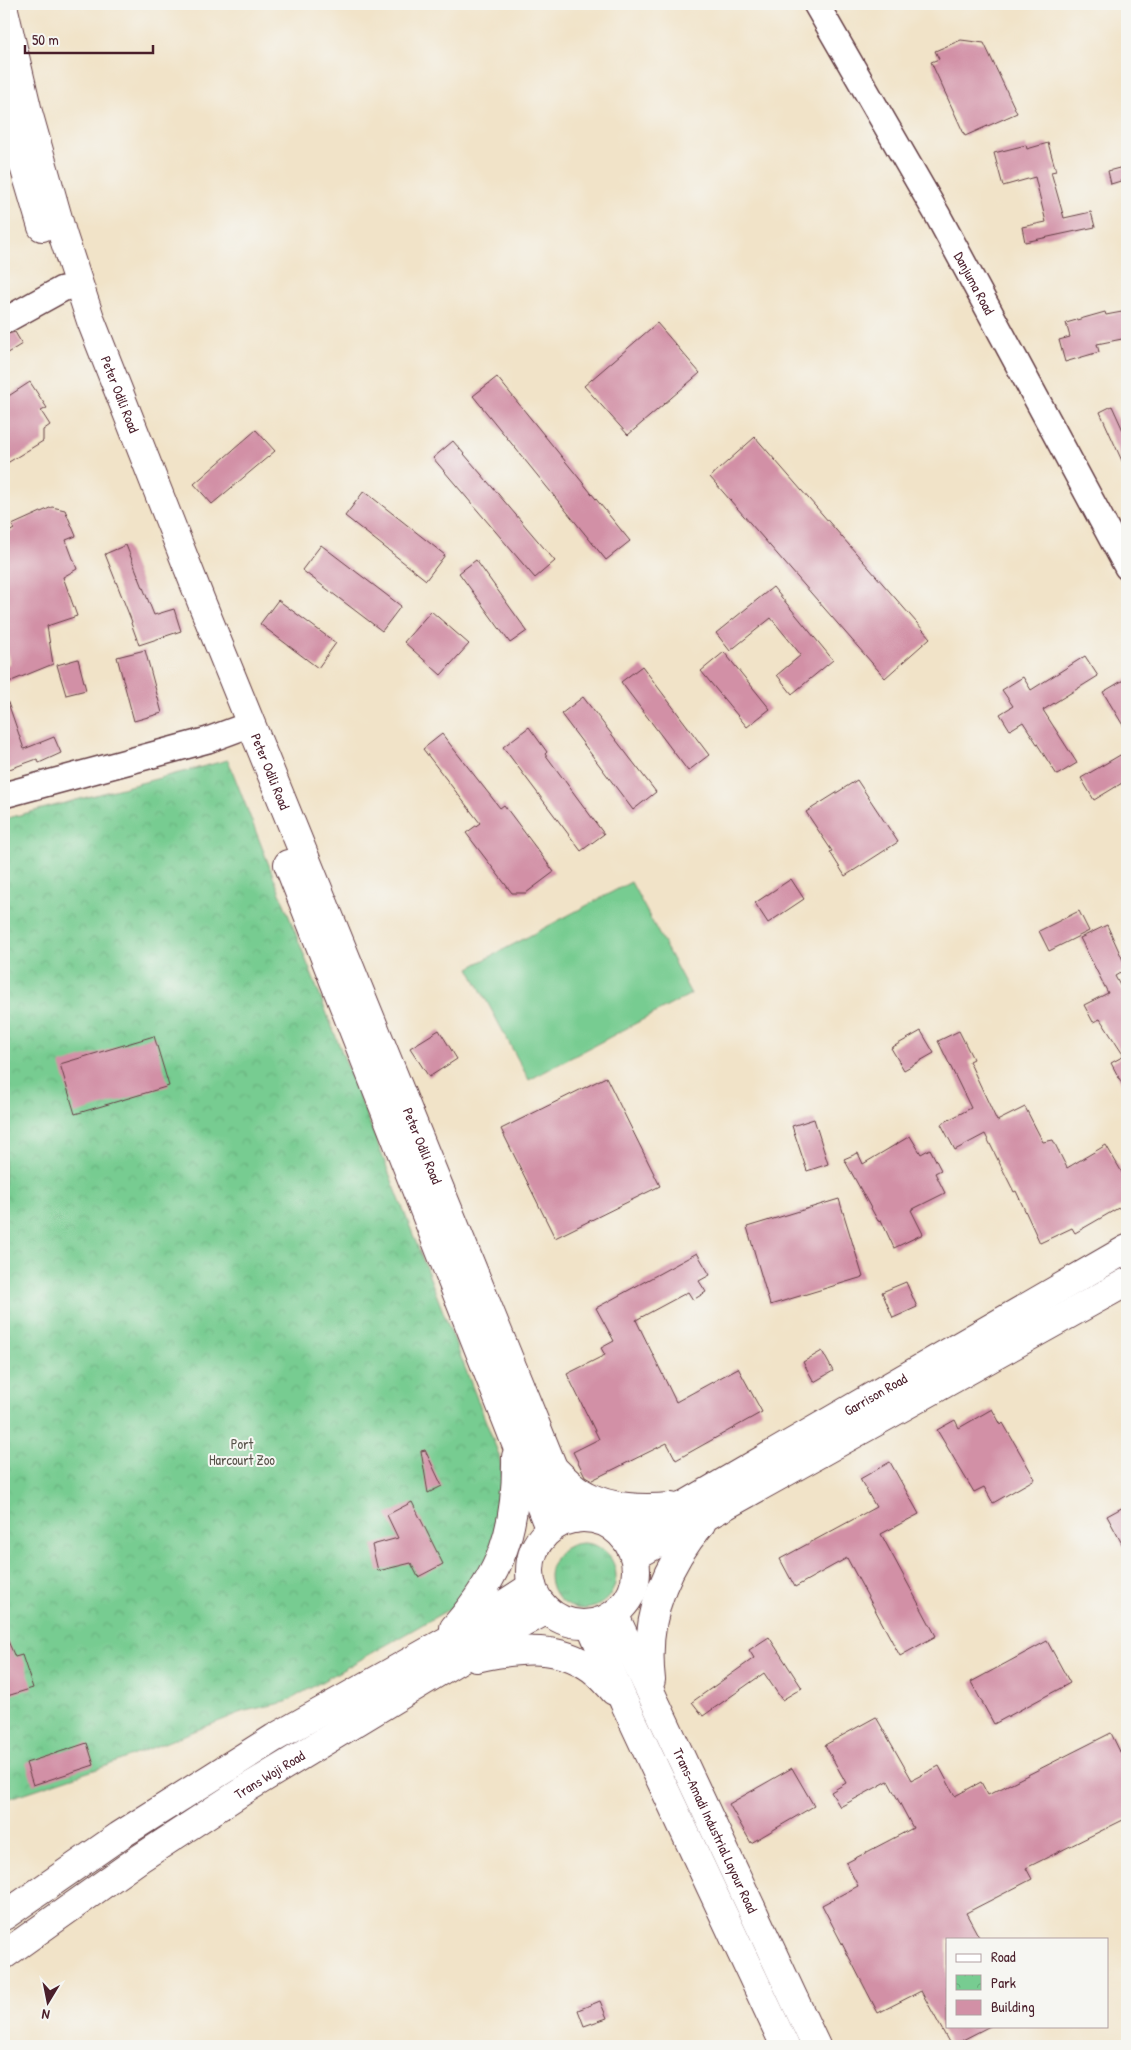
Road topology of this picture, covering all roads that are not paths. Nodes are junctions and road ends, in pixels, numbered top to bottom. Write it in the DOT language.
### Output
graph roads {
  1 [pos="816,4"];
  2 [pos="4,10"];
  3 [pos="4,99"];
  4 [pos="8,128"];
  5 [pos="62,289"];
  6 [pos="4,321"];
  7 [pos="1127,567"];
  8 [pos="243,728"];
  9 [pos="4,796"];
  10 [pos="1127,1249"];
  11 [pos="1127,1282"];
  12 [pos="515,1441"];
  13 [pos="551,1467"];
  14 [pos="682,1506"];
  15 [pos="708,1516"];
  16 [pos="561,1523"];
  17 [pos="628,1546"];
  18 [pos="532,1586"];
  19 [pos="545,1611"];
  20 [pos="602,1619"];
  21 [pos="446,1655"];
  22 [pos="653,1699"];
  23 [pos="624,1702"];
  24 [pos="4,1916"];
  25 [pos="4,1955"];
  26 [pos="785,2046"];
  27 [pos="816,2046"];
  1 -- 7 [label="street, Danjuma Road"];
  2 -- 8 [label="main road, Peter Odili Road"];
  3 -- 4 [label="main road, Peter Odili Road"];
  4 -- 5 [label="main road, Peter Odili Road"];
  5 -- 6 [label="street"];
  5 -- 8 [label="main road, Peter Odili Road"];
  8 -- 9 [label="street"];
  8 -- 12 [label="main road, Peter Odili Road"];
  8 -- 13 [label="main road, Peter Odili Road"];
  10 -- 14 [label="main road, Garrison Road"];
  11 -- 15 [label="main road, Garrison Road"];
  12 -- 16 [label="main road, Peter Odili Road"];
  12 -- 21 [label="main road"];
  13 -- 14 [label="main road"];
  13 -- 16 [label="main road, Peter Odili Road"];
  14 -- 17 [label="main road, Garrison Road"];
  15 -- 17 [label="main road, Garrison Road"];
  15 -- 22 [label="main road"];
  16 -- 17 [label="main road"];
  16 -- 18 [label="main road"];
  17 -- 20 [label="main road"];
  18 -- 19 [label="main road"];
  18 -- 21 [label="main road, Trans Woji Road"];
  19 -- 20 [label="main road"];
  19 -- 21 [label="main road, Trans Woji Road"];
  20 -- 22 [label="main road, Trans-Amadi Industrial Layour Road"];
  20 -- 23 [label="main road, Trans-Amadi Industrial Layour Road"];
  21 -- 23 [label="main road"];
  21 -- 24 [label="main road, Trans Woji Road"];
  21 -- 25 [label="main road, Trans Woji Road"];
  22 -- 27 [label="main road, Trans-Amadi Industrial Layour Road"];
  23 -- 26 [label="main road, Trans-Amadi Industrial Layour Road"];
}
